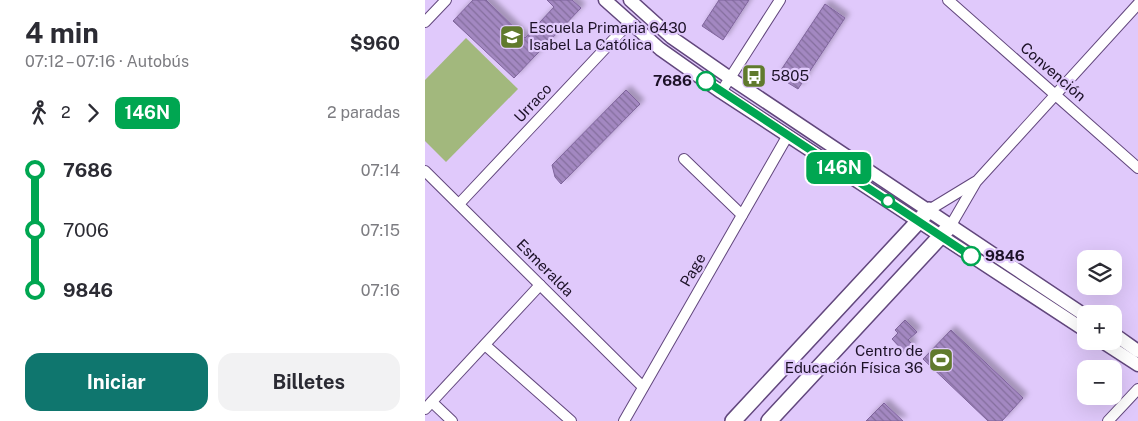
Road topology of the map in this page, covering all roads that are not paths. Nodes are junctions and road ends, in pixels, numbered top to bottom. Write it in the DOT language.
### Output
graph roads {
  1 [pos="446,0"];
  2 [pos="605,0"];
  3 [pos="629,0"];
  4 [pos="781,0"];
  5 [pos="948,0"];
  6 [pos="1138,4"];
  7 [pos="425,22"];
  8 [pos="630,22"];
  9 [pos="730,78"];
  10 [pos="721,92"];
  11 [pos="1056,94"];
  12 [pos="788,135"];
  13 [pos="684,159"];
  14 [pos="1138,168"];
  15 [pos="425,171"];
  16 [pos="976,182"];
  17 [pos="459,204"];
  18 [pos="742,215"];
  19 [pos="924,216"];
  20 [pos="946,230"];
  21 [pos="540,284"];
  22 [pos="1077,310"];
  23 [pos="1077,325"];
  24 [pos="1122,340"];
  25 [pos="485,345"];
  26 [pos="1115,350"];
  27 [pos="1138,351"];
  28 [pos="1138,365"];
  29 [pos="643,387"];
  30 [pos="1138,389"];
  31 [pos="428,406"];
  32 [pos="453,421"];
  33 [pos="571,421"];
  34 [pos="624,421"];
  35 [pos="733,421"];
  36 [pos="769,421"];
  37 [pos="1108,421"];
  1 -- 7 [label="street"];
  2 -- 8 [label="street"];
  3 -- 9 [label="street"];
  4 -- 9 [label="street"];
  5 -- 11 [label="street, Convención"];
  6 -- 11 [label="street"];
  8 -- 10 [label="street"];
  8 -- 17 [label="street, Urraco"];
  9 -- 10 [label="street"];
  9 -- 19 [label="street"];
  10 -- 12 [label="street"];
  11 -- 14 [label="street, Convención"];
  11 -- 16 [label="street"];
  12 -- 18 [label="street, Page"];
  12 -- 19 [label="street"];
  13 -- 18 [label="street"];
  15 -- 17 [label="street, Esmeralda"];
  16 -- 19 [label="street"];
  16 -- 20 [label="street"];
  17 -- 21 [label="street, Esmeralda"];
  18 -- 29 [label="street, Page"];
  19 -- 20 [label="street"];
  19 -- 35 [label="main road"];
  20 -- 22 [label="street"];
  20 -- 23 [label="street"];
  20 -- 36 [label="main road"];
  21 -- 25 [label="street"];
  21 -- 29 [label="street, Esmeralda"];
  24 -- 27 [label="street"];
  25 -- 31 [label="street"];
  25 -- 33 [label="street"];
  26 -- 28 [label="street"];
  29 -- 34 [label="street, Page"];
  30 -- 37 [label="street"];
  31 -- 32 [label="street"];
}
